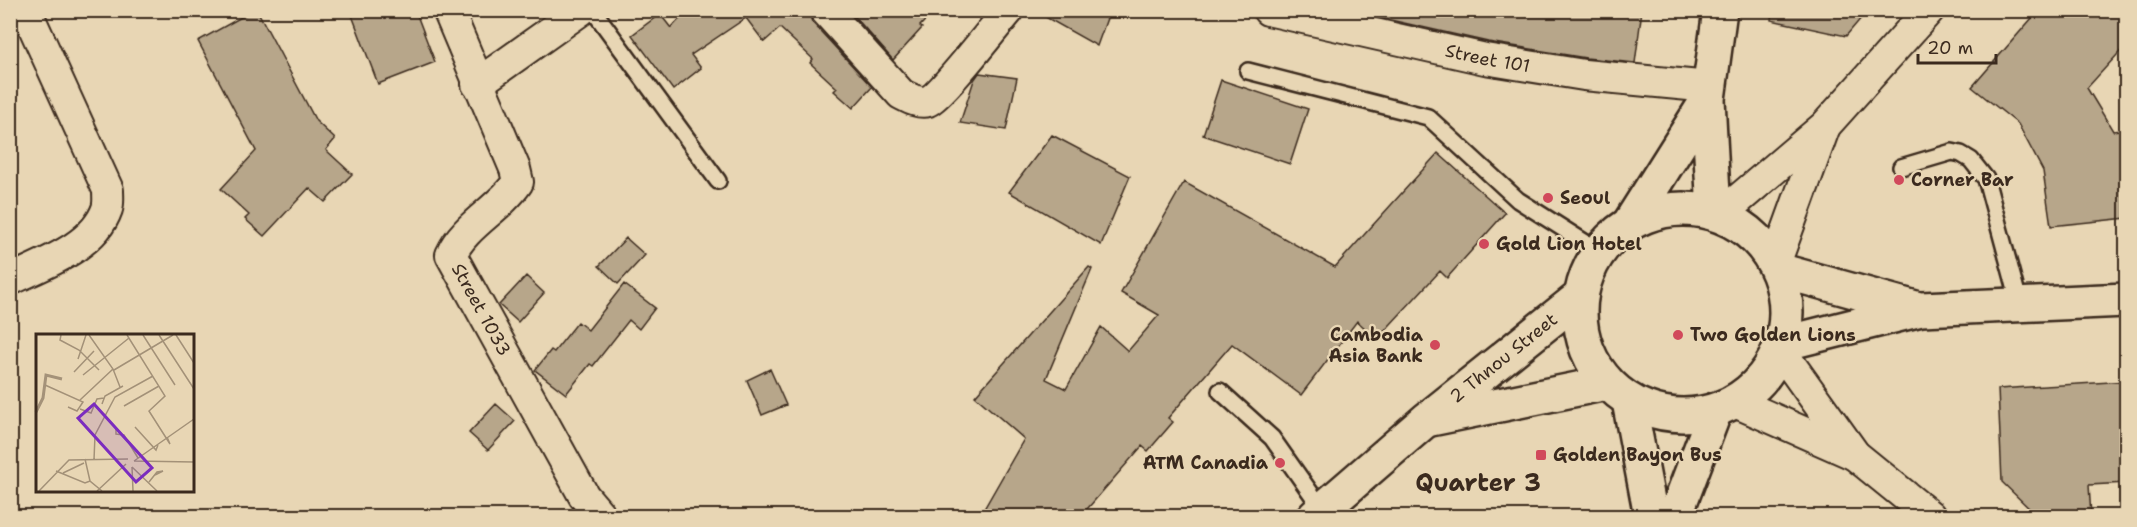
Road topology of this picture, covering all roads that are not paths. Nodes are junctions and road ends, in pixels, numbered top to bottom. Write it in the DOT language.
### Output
graph roads {
  1 [pos="26,10"];
  2 [pos="448,10"];
  3 [pos="581,10"];
  4 [pos="593,10"];
  5 [pos="825,10"];
  6 [pos="1009,10"];
  7 [pos="1268,10"];
  8 [pos="1720,10"];
  9 [pos="1929,10"];
  10 [pos="1347,19"];
  11 [pos="1248,71"];
  12 [pos="477,84"];
  13 [pos="1709,93"];
  14 [pos="1825,126"];
  15 [pos="1901,167"];
  16 [pos="718,181"];
  17 [pos="1717,214"];
  18 [pos="1629,224"];
  19 [pos="1600,252"];
  20 [pos="1777,267"];
  21 [pos="10,280"];
  22 [pos="1581,296"];
  23 [pos="2127,300"];
  24 [pos="2020,305"];
  25 [pos="1921,309"];
  26 [pos="1781,347"];
  27 [pos="1220,391"];
  28 [pos="1618,392"];
  29 [pos="1725,407"];
  30 [pos="1426,420"];
  31 [pos="1855,455"];
  32 [pos="1318,513"];
  33 [pos="601,516"];
  34 [pos="1651,516"];
  35 [pos="1675,516"];
  36 [pos="1930,516"];
  1 -- 21 [label="street"];
  2 -- 12 [label="street, Street 1033"];
  3 -- 12 [label="street"];
  4 -- 16 [label="lane"];
  5 -- 6 [label="street"];
  7 -- 10 [label="street, Street 101"];
  8 -- 13 [label="main road"];
  9 -- 14 [label="street"];
  10 -- 13 [label="street, Street 101"];
  11 -- 19 [label="lane"];
  12 -- 33 [label="street, Street 1033"];
  13 -- 17 [label="main road"];
  13 -- 18 [label="main road"];
  14 -- 17 [label="street"];
  14 -- 20 [label="street"];
  15 -- 24 [label="lane"];
  17 -- 18 [label="main road"];
  17 -- 20 [label="main road"];
  18 -- 19 [label="main road"];
  19 -- 22 [label="main road"];
  20 -- 25 [label="main road"];
  20 -- 26 [label="main road"];
  22 -- 28 [label="main road"];
  22 -- 30 [label="main road, 2 Thnou Street"];
  23 -- 24 [label="main road"];
  24 -- 25 [label="main road"];
  25 -- 26 [label="main road"];
  26 -- 29 [label="main road"];
  26 -- 31 [label="street"];
  27 -- 32 [label="lane"];
  28 -- 29 [label="main road"];
  28 -- 30 [label="main road, 2 Thnou Street"];
  28 -- 34 [label="main road"];
  29 -- 31 [label="street"];
  29 -- 35 [label="main road"];
  30 -- 32 [label="main road, 2 Thnou Street"];
  31 -- 36 [label="street"];
}
